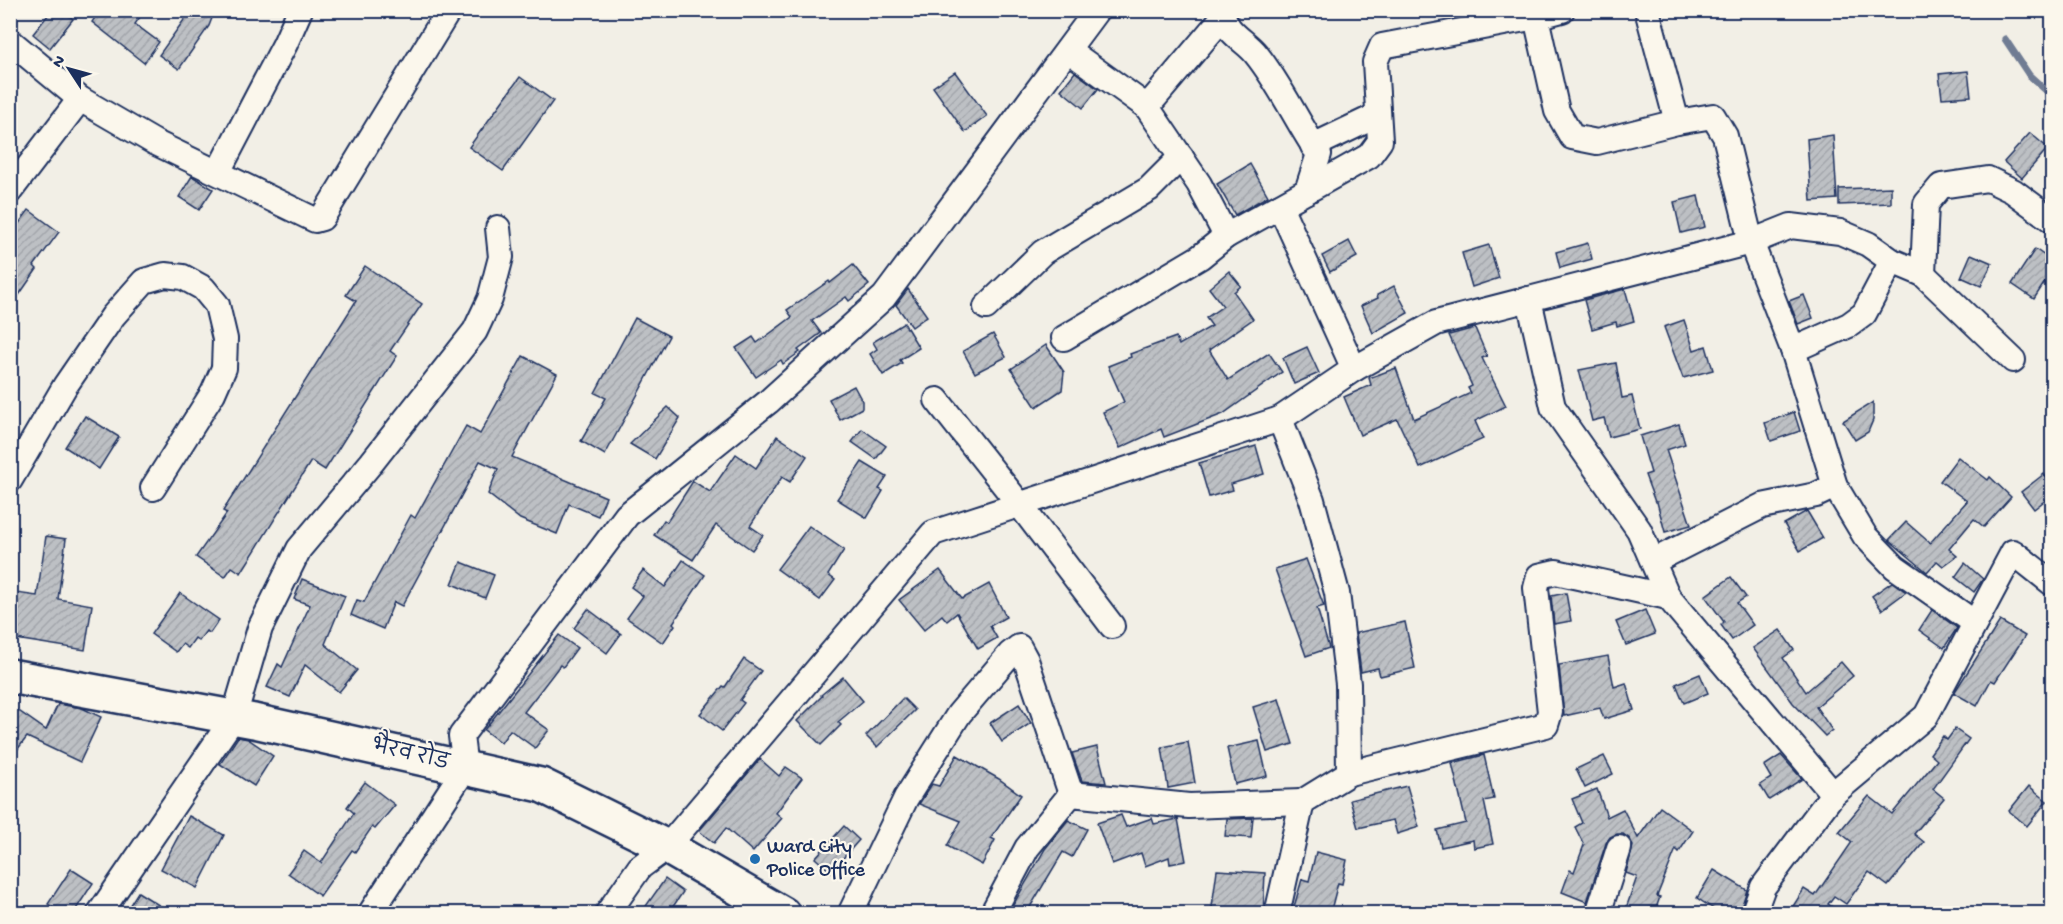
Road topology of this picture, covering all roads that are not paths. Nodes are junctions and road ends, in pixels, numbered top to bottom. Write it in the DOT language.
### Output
graph roads {
  1 [pos="300,10"];
  2 [pos="448,10"];
  3 [pos="1097,10"];
  4 [pos="1562,10"];
  5 [pos="1647,10"];
  6 [pos="1223,14"];
  7 [pos="1536,17"];
  8 [pos="10,41"];
  9 [pos="1068,50"];
  10 [pos="80,99"];
  11 [pos="1147,106"];
  12 [pos="1378,115"];
  13 [pos="1677,122"];
  14 [pos="1313,146"];
  15 [pos="1180,157"];
  16 [pos="218,172"];
  17 [pos="10,191"];
  18 [pos="1307,191"];
  19 [pos="1280,206"];
  20 [pos="2052,220"];
  21 [pos="498,228"];
  22 [pos="1226,236"];
  23 [pos="1751,242"];
  24 [pos="1892,261"];
  25 [pos="1923,274"];
  26 [pos="1529,299"];
  27 [pos="986,307"];
  28 [pos="1064,338"];
  29 [pos="1792,350"];
  30 [pos="2013,360"];
  31 [pos="1354,369"];
  32 [pos="936,400"];
  33 [pos="1280,419"];
  34 [pos="10,480"];
  35 [pos="1835,486"];
  36 [pos="153,488"];
  37 [pos="1020,504"];
  38 [pos="1654,561"];
  39 [pos="2052,583"];
  40 [pos="1668,597"];
  41 [pos="1975,623"];
  42 [pos="1112,626"];
  43 [pos="10,676"];
  44 [pos="234,717"];
  45 [pos="465,768"];
  46 [pos="1349,773"];
  47 [pos="1071,794"];
  48 [pos="1833,794"];
  49 [pos="1302,802"];
  50 [pos="667,847"];
  51 [pos="1618,848"];
  52 [pos="99,914"];
  53 [pos="370,914"];
  54 [pos="607,914"];
  55 [pos="783,914"];
  56 [pos="850,914"];
  57 [pos="992,914"];
  58 [pos="1277,914"];
  59 [pos="1598,914"];
  60 [pos="1753,914"];
  1 -- 16 [label="street"];
  2 -- 16 [label="street"];
  3 -- 9 [label="street"];
  4 -- 7 [label="street"];
  5 -- 13 [label="street"];
  6 -- 11 [label="street"];
  6 -- 14 [label="street"];
  7 -- 12 [label="street"];
  7 -- 13 [label="street"];
  8 -- 10 [label="street"];
  9 -- 11 [label="street"];
  9 -- 45 [label="street"];
  10 -- 16 [label="street"];
  10 -- 17 [label="street"];
  11 -- 15 [label="street"];
  12 -- 14 [label="street"];
  12 -- 18 [label="street"];
  13 -- 23 [label="street"];
  14 -- 18 [label="street"];
  15 -- 22 [label="street"];
  15 -- 27 [label="street"];
  18 -- 19 [label="street"];
  19 -- 22 [label="street"];
  19 -- 31 [label="street"];
  20 -- 25 [label="street"];
  21 -- 44 [label="street"];
  22 -- 28 [label="street"];
  23 -- 24 [label="street"];
  23 -- 26 [label="street"];
  23 -- 29 [label="street"];
  24 -- 25 [label="street"];
  24 -- 29 [label="street"];
  25 -- 30 [label="street"];
  26 -- 31 [label="street"];
  26 -- 38 [label="street"];
  29 -- 35 [label="street"];
  31 -- 33 [label="street"];
  32 -- 37 [label="street"];
  33 -- 37 [label="street"];
  33 -- 46 [label="street"];
  34 -- 36 [label="street"];
  35 -- 38 [label="street"];
  35 -- 41 [label="street"];
  37 -- 42 [label="street"];
  37 -- 50 [label="street"];
  38 -- 40 [label="street"];
  39 -- 41 [label="street"];
  40 -- 46 [label="street"];
  40 -- 48 [label="street"];
  41 -- 48 [label="street"];
  43 -- 44 [label="main road, भैरव रोड"];
  44 -- 45 [label="main road, भैरव रोड"];
  44 -- 52 [label="street"];
  45 -- 50 [label="main road, भैरव रोड"];
  45 -- 53 [label="street"];
  46 -- 49 [label="street"];
  47 -- 49 [label="street"];
  47 -- 56 [label="street"];
  47 -- 57 [label="street"];
  48 -- 60 [label="street"];
  49 -- 58 [label="street"];
  50 -- 54 [label="street"];
  50 -- 55 [label="main road, भैरव रोड"];
  51 -- 59 [label="street"];
}
